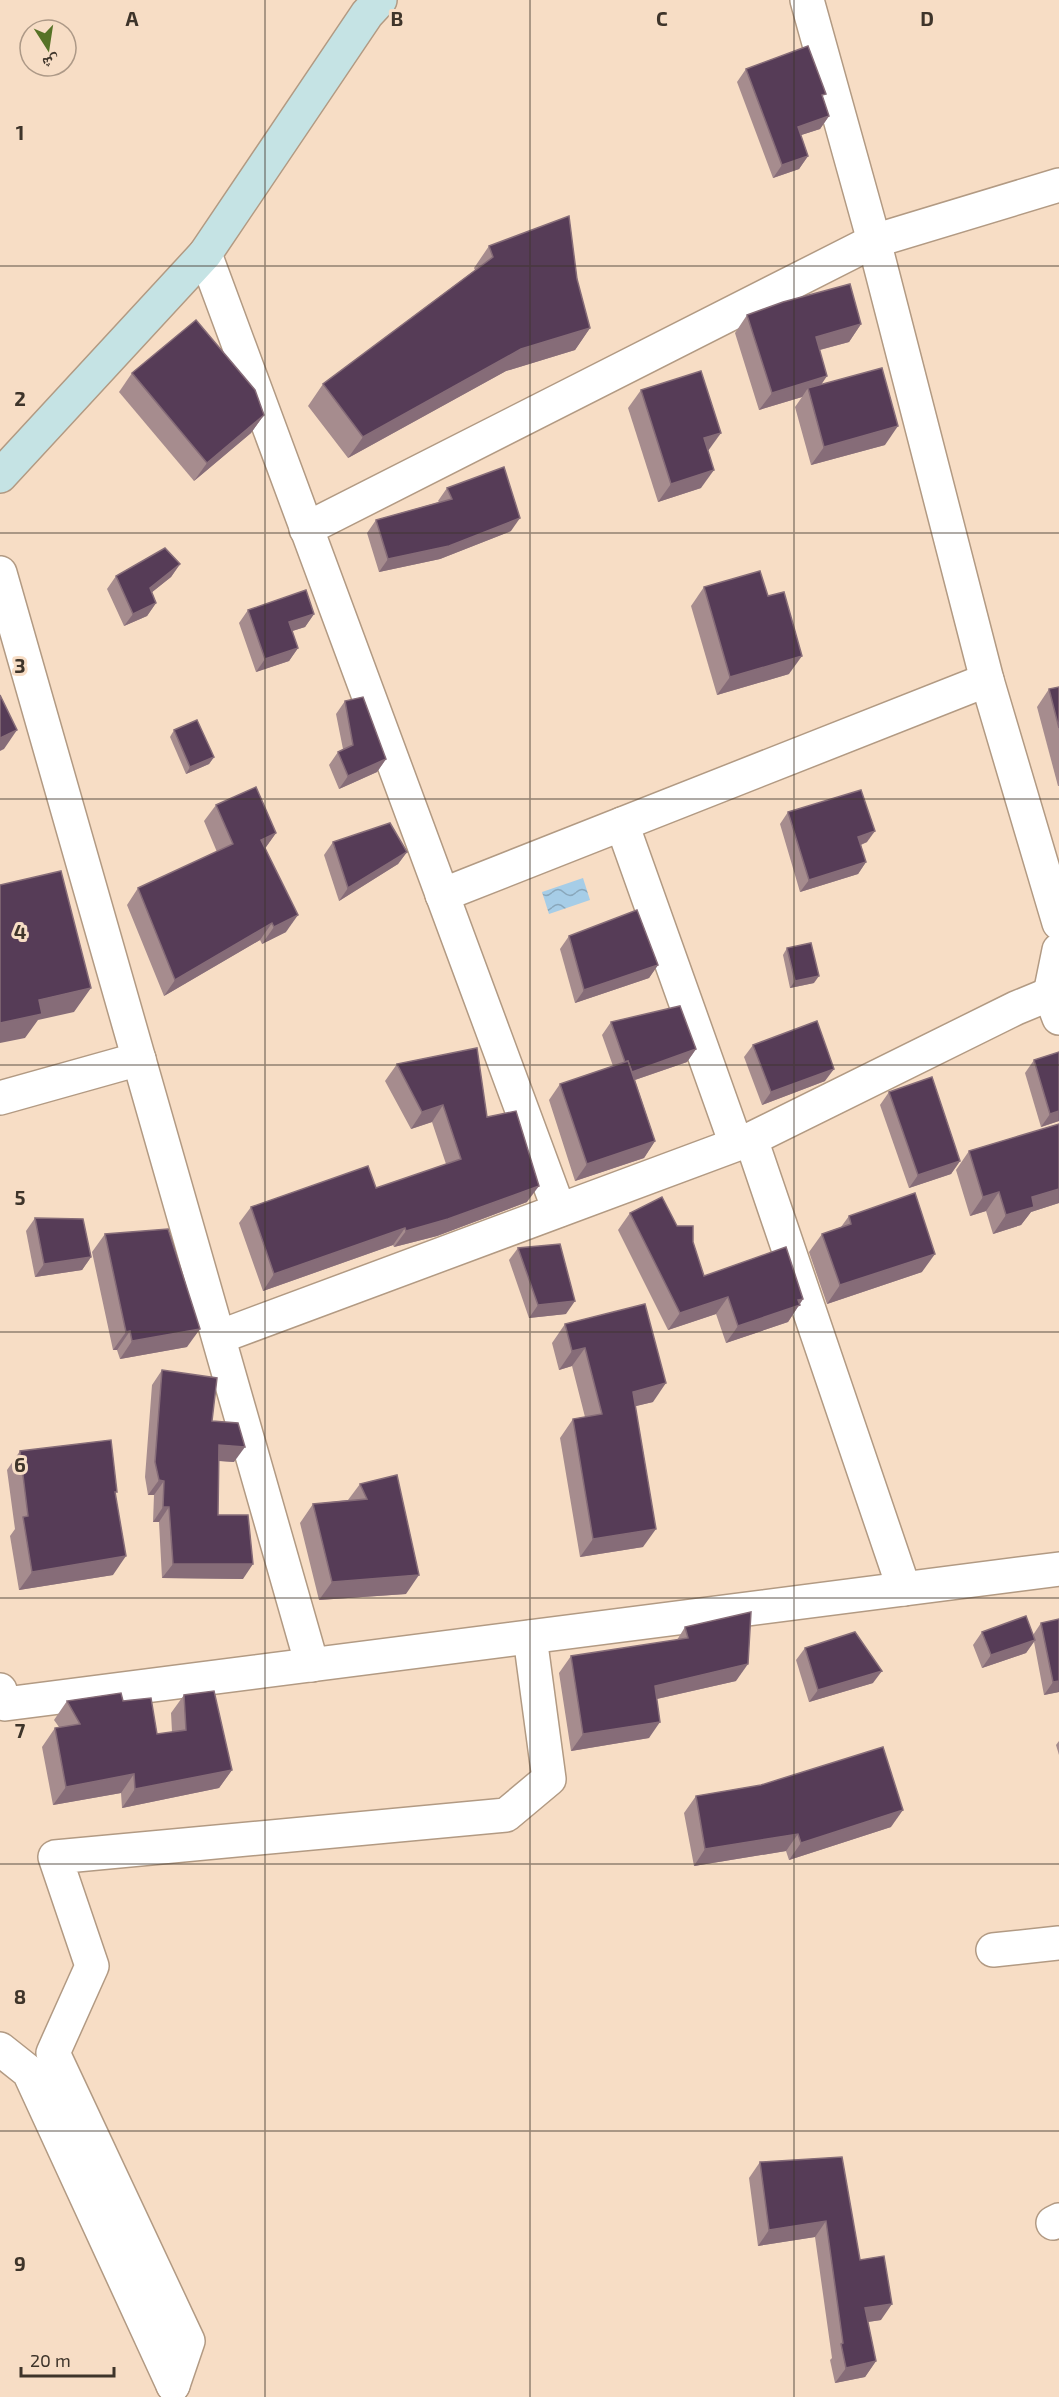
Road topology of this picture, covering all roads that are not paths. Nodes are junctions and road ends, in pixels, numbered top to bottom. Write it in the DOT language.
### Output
graph roads {
  1 [pos="380,0"];
  2 [pos="807,0"];
  3 [pos="1059,185"];
  4 [pos="874,241"];
  5 [pos="204,254"];
  6 [pos="0,476"];
  7 [pos="306,529"];
  8 [pos="0,573"];
  9 [pos="987,680"];
  10 [pos="622,824"];
  11 [pos="442,895"];
  12 [pos="1059,923"];
  13 [pos="1059,950"];
  14 [pos="1055,1006"];
  15 [pos="139,1059"];
  16 [pos="0,1098"];
  17 [pos="743,1142"];
  18 [pos="559,1210"];
  19 [pos="219,1337"];
  20 [pos="1059,1569"];
  21 [pos="904,1589"];
  22 [pos="530,1637"];
  23 [pos="312,1665"];
  24 [pos="0,1690"];
  25 [pos="1059,1943"];
  26 [pos="993,1950"];
  27 [pos="0,2049"];
  1 -- 5 [label="street"];
  2 -- 4 [label="street"];
  3 -- 4 [label="street"];
  4 -- 7 [label="street"];
  4 -- 9 [label="street"];
  5 -- 6 [label="street"];
  5 -- 7 [label="street"];
  7 -- 11 [label="street"];
  8 -- 15 [label="street"];
  9 -- 10 [label="street"];
  9 -- 12 [label="street"];
  10 -- 11 [label="street"];
  10 -- 17 [label="street"];
  11 -- 18 [label="street"];
  13 -- 14 [label="street"];
  14 -- 17 [label="street"];
  15 -- 16 [label="street"];
  15 -- 19 [label="street"];
  17 -- 18 [label="street"];
  17 -- 21 [label="street"];
  18 -- 19 [label="street"];
  19 -- 23 [label="street"];
  20 -- 21 [label="street"];
  21 -- 22 [label="street"];
  22 -- 23 [label="street"];
  22 -- 27 [label="street"];
  23 -- 24 [label="street"];
  25 -- 26 [label="street"];
}
